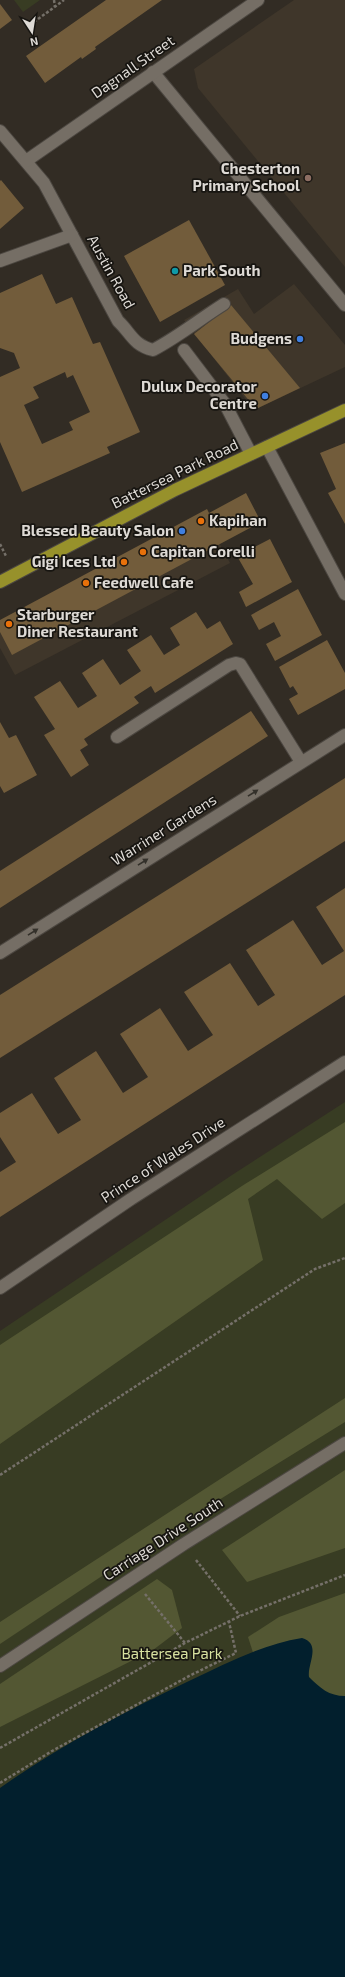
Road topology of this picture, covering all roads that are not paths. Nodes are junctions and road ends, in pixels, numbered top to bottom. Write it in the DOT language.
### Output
graph roads {
  1 [pos="258,0"];
  2 [pos="153,72"];
  3 [pos="0,131"];
  4 [pos="26,161"];
  5 [pos="72,235"];
  6 [pos="0,261"];
  7 [pos="224,304"];
  8 [pos="345,305"];
  9 [pos="184,350"];
  10 [pos="345,410"];
  11 [pos="267,447"];
  12 [pos="251,454"];
  13 [pos="0,582"];
  14 [pos="345,594"];
  15 [pos="345,735"];
  16 [pos="117,737"];
  17 [pos="301,762"];
  18 [pos="0,953"];
  19 [pos="345,1062"];
  20 [pos="0,1288"];
  21 [pos="345,1443"];
  22 [pos="0,1666"];
  1 -- 2 [label="street, Dagnall Street"];
  2 -- 4 [label="street, Dagnall Street"];
  2 -- 8 [label="street"];
  3 -- 4 [label="street, Austin Road"];
  4 -- 5 [label="street, Austin Road"];
  5 -- 6 [label="street"];
  5 -- 7 [label="street, Austin Road"];
  9 -- 12 [label="street"];
  10 -- 11 [label="highway, Battersea Park Road"];
  11 -- 12 [label="highway, Battersea Park Road"];
  11 -- 14 [label="street"];
  12 -- 13 [label="highway, Battersea Park Road"];
  15 -- 17 [label="street, Warriner Gardens"];
  16 -- 17 [label="street"];
  18 -- 17 [label="street, Warriner Gardens, one-way"];
  19 -- 20 [label="street, Prince of Wales Drive"];
  21 -- 22 [label="street, Carriage Drive South"];
}
